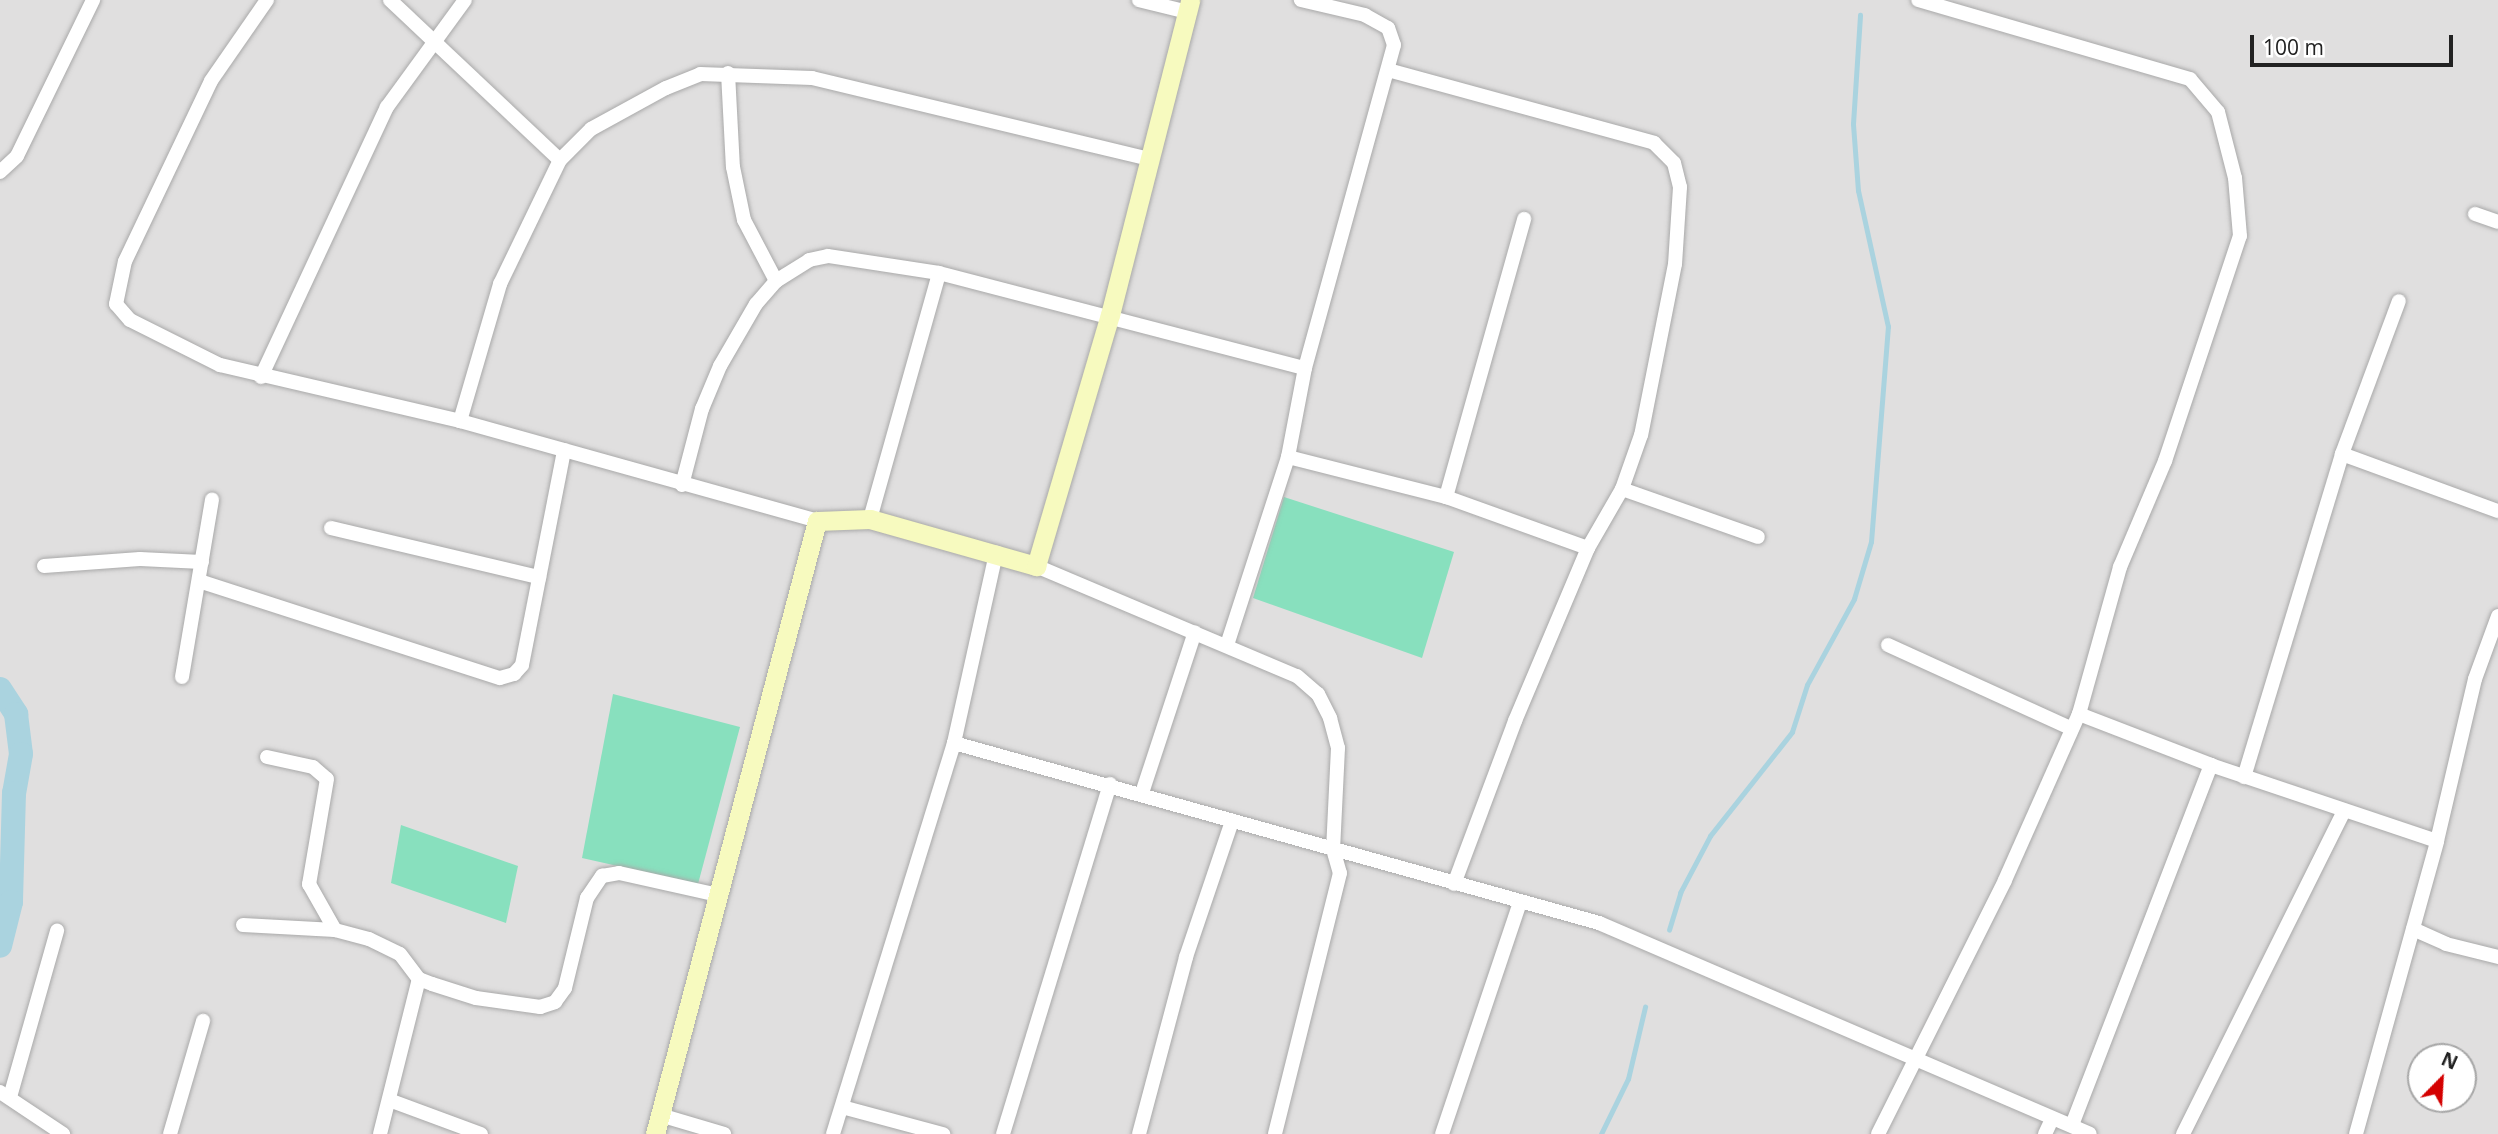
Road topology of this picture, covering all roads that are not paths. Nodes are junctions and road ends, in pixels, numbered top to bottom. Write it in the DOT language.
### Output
graph roads {
  1 [pos="93,0"];
  2 [pos="267,0"];
  3 [pos="390,0"];
  4 [pos="465,0"];
  5 [pos="1139,0"];
  6 [pos="1301,0"];
  7 [pos="1917,0"];
  8 [pos="1189,6"];
  9 [pos="436,40"];
  10 [pos="1388,70"];
  11 [pos="728,73"];
  12 [pos="1149,159"];
  13 [pos="560,160"];
  14 [pos="0,172"];
  15 [pos="2474,214"];
  16 [pos="1524,219"];
  17 [pos="2498,222"];
  18 [pos="939,272"];
  19 [pos="776,281"];
  20 [pos="2399,301"];
  21 [pos="1110,316"];
  22 [pos="1305,368"];
  23 [pos="261,377"];
  24 [pos="460,421"];
  25 [pos="564,450"];
  26 [pos="2342,454"];
  27 [pos="1288,457"];
  28 [pos="682,485"];
  29 [pos="1622,489"];
  30 [pos="1446,497"];
  31 [pos="212,499"];
  32 [pos="2498,511"];
  33 [pos="870,519"];
  34 [pos="817,521"];
  35 [pos="331,528"];
  36 [pos="1758,537"];
  37 [pos="1588,548"];
  38 [pos="996,553"];
  39 [pos="202,562"];
  40 [pos="44,566"];
  41 [pos="1036,566"];
  42 [pos="539,577"];
  43 [pos="199,582"];
  44 [pos="2498,616"];
  45 [pos="1195,632"];
  46 [pos="1227,645"];
  47 [pos="1888,645"];
  48 [pos="182,677"];
  49 [pos="2079,714"];
  50 [pos="2072,729"];
  51 [pos="954,743"];
  52 [pos="267,757"];
  53 [pos="2211,765"];
  54 [pos="2244,777"];
  55 [pos="1110,784"];
  56 [pos="1142,793"];
  57 [pos="2344,811"];
  58 [pos="1232,821"];
  59 [pos="2437,841"];
  60 [pos="1333,849"];
  61 [pos="1454,884"];
  62 [pos="718,895"];
  63 [pos="1520,902"];
  64 [pos="243,925"];
  65 [pos="2413,929"];
  66 [pos="335,930"];
  67 [pos="57,931"];
  68 [pos="2498,957"];
  69 [pos="419,979"];
  70 [pos="203,1021"];
  71 [pos="1916,1061"];
  72 [pos="5,1094"];
  73 [pos="389,1100"];
  74 [pos="842,1107"];
  75 [pos="2052,1119"];
  76 [pos="657,1124"];
  77 [pos="2073,1125"];
  78 [pos="62,1134"];
  79 [pos="170,1134"];
  80 [pos="380,1134"];
  81 [pos="481,1134"];
  82 [pos="724,1134"];
  83 [pos="833,1134"];
  84 [pos="943,1134"];
  85 [pos="1003,1134"];
  86 [pos="1139,1134"];
  87 [pos="1275,1134"];
  88 [pos="1442,1134"];
  89 [pos="1878,1134"];
  90 [pos="2045,1134"];
  91 [pos="2090,1134"];
  92 [pos="2183,1134"];
  93 [pos="2356,1134"];
  1 -- 14 [label="street"];
  2 -- 23 [label="street"];
  3 -- 9 [label="street"];
  4 -- 9 [label="street"];
  5 -- 8 [label="street"];
  6 -- 10 [label="street"];
  7 -- 49 [label="street"];
  8 -- 12 [label="street"];
  9 -- 13 [label="street"];
  9 -- 23 [label="street"];
  10 -- 22 [label="street"];
  10 -- 29 [label="street"];
  11 -- 12 [label="street"];
  11 -- 13 [label="street"];
  11 -- 19 [label="street"];
  12 -- 21 [label="street"];
  13 -- 24 [label="street"];
  15 -- 17 [label="street"];
  16 -- 30 [label="street"];
  18 -- 19 [label="street"];
  18 -- 21 [label="street"];
  18 -- 33 [label="street"];
  19 -- 28 [label="street"];
  20 -- 26 [label="street"];
  21 -- 22 [label="street"];
  21 -- 41 [label="street"];
  22 -- 27 [label="street"];
  23 -- 24 [label="street"];
  24 -- 25 [label="street"];
  25 -- 28 [label="street"];
  25 -- 42 [label="street"];
  26 -- 32 [label="street"];
  26 -- 54 [label="street"];
  27 -- 30 [label="street"];
  27 -- 46 [label="street"];
  28 -- 34 [label="street"];
  29 -- 36 [label="street"];
  29 -- 37 [label="street"];
  30 -- 37 [label="street"];
  31 -- 39 [label="street"];
  33 -- 34 [label="street"];
  33 -- 38 [label="street"];
  34 -- 62 [label="street"];
  35 -- 42 [label="street"];
  37 -- 61 [label="street"];
  38 -- 41 [label="street"];
  38 -- 51 [label="street"];
  39 -- 40 [label="street"];
  39 -- 43 [label="street"];
  41 -- 45 [label="street"];
  42 -- 43 [label="street"];
  43 -- 48 [label="street"];
  44 -- 59 [label="street"];
  45 -- 46 [label="street"];
  45 -- 56 [label="street"];
  46 -- 60 [label="street"];
  47 -- 50 [label="street"];
  49 -- 50 [label="street"];
  49 -- 53 [label="street"];
  50 -- 71 [label="street"];
  51 -- 55 [label="street"];
  51 -- 74 [label="street"];
  52 -- 66 [label="street"];
  53 -- 54 [label="street"];
  53 -- 77 [label="street"];
  54 -- 57 [label="street"];
  55 -- 56 [label="street"];
  55 -- 85 [label="street"];
  56 -- 58 [label="street"];
  57 -- 59 [label="street"];
  57 -- 92 [label="street"];
  58 -- 60 [label="street"];
  58 -- 86 [label="street"];
  59 -- 65 [label="street"];
  60 -- 61 [label="street"];
  60 -- 87 [label="street"];
  61 -- 63 [label="street"];
  62 -- 69 [label="street"];
  62 -- 76 [label="street"];
  63 -- 71 [label="street"];
  63 -- 88 [label="street"];
  64 -- 66 [label="street"];
  65 -- 68 [label="street"];
  65 -- 93 [label="street"];
  66 -- 69 [label="street"];
  67 -- 72 [label="street"];
  69 -- 73 [label="street"];
  70 -- 79 [label="street"];
  71 -- 75 [label="street"];
  71 -- 89 [label="street"];
  72 -- 78 [label="street"];
  73 -- 80 [label="street"];
  73 -- 81 [label="street"];
  74 -- 83 [label="street"];
  74 -- 84 [label="street"];
  75 -- 77 [label="street"];
  75 -- 90 [label="street"];
  76 -- 82 [label="street"];
  77 -- 91 [label="street"];
}
